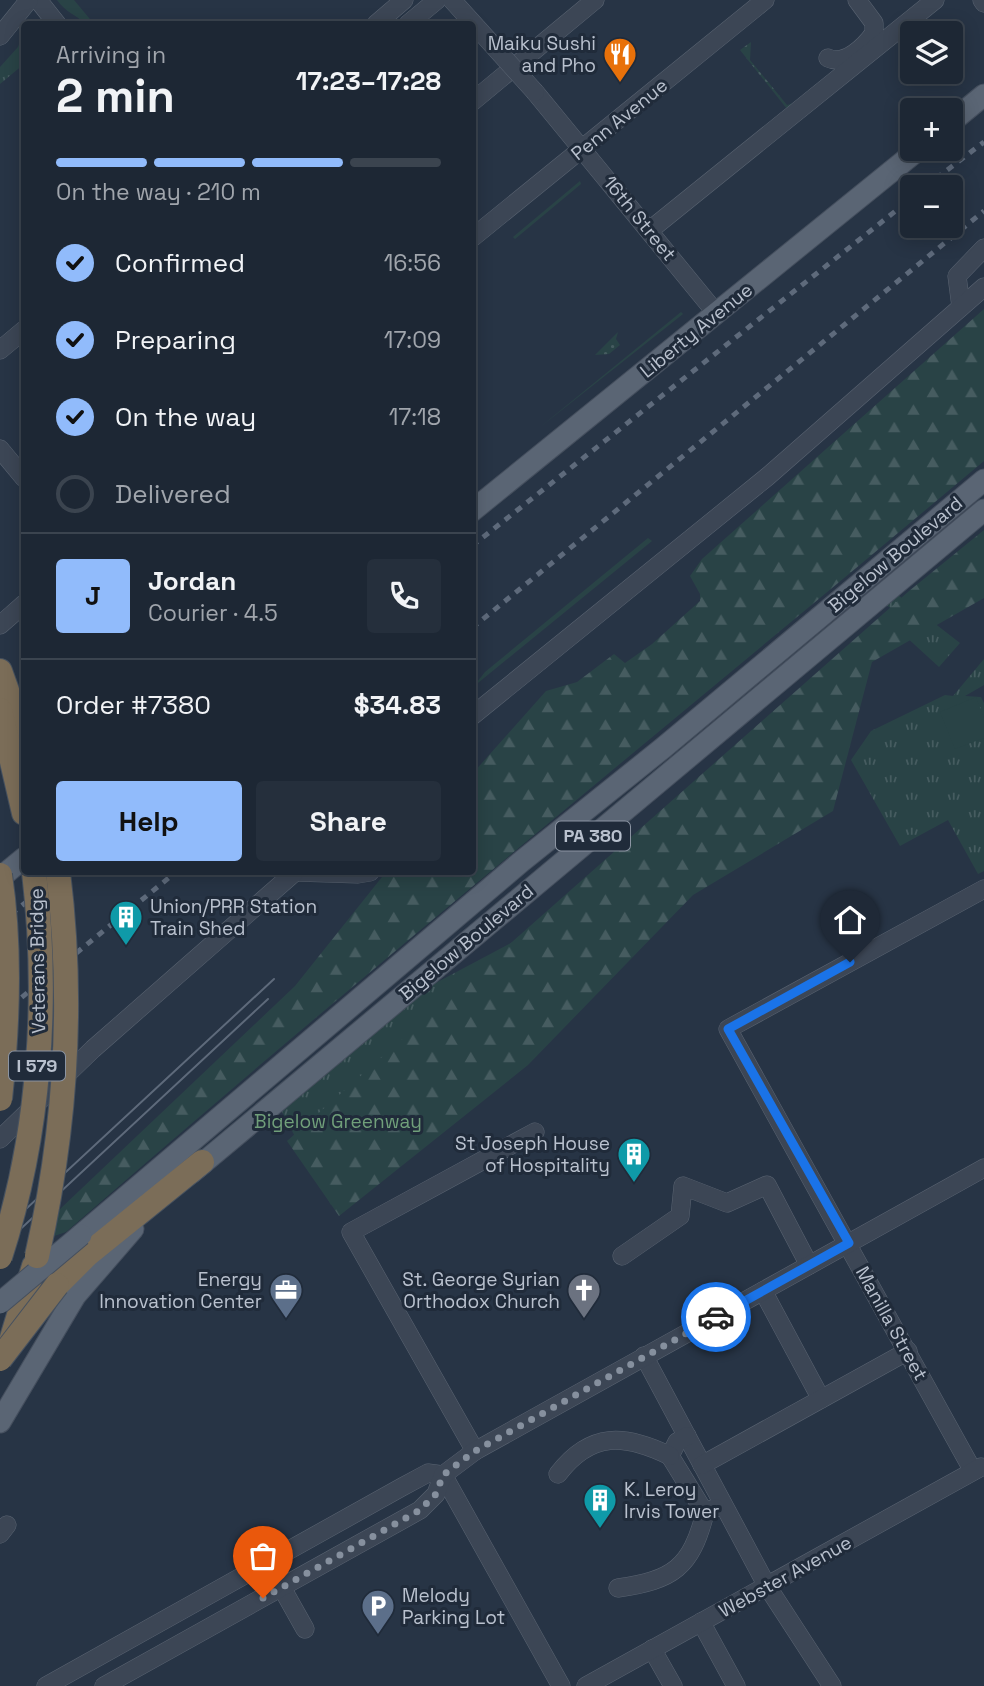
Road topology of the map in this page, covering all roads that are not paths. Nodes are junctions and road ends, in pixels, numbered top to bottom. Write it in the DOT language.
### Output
graph roads {
  1 [pos="29,0"];
  2 [pos="38,0"];
  3 [pos="404,0"];
  4 [pos="437,0"];
  5 [pos="452,0"];
  6 [pos="459,0"];
  7 [pos="596,0"];
  8 [pos="765,0"];
  9 [pos="857,0"];
  10 [pos="935,0"];
  11 [pos="55,21"];
  12 [pos="380,21"];
  13 [pos="412,21"];
  14 [pos="471,21"];
  15 [pos="476,27"];
  16 [pos="0,36"];
  17 [pos="828,58"];
  18 [pos="519,65"];
  19 [pos="984,95"];
  20 [pos="476,99"];
  21 [pos="963,112"];
  22 [pos="583,148"];
  23 [pos="904,161"];
  24 [pos="650,230"];
  25 [pos="476,235"];
  26 [pos="984,248"];
  27 [pos="984,287"];
  28 [pos="961,307"];
  29 [pos="716,313"];
  30 [pos="21,332"];
  31 [pos="0,350"];
  32 [pos="0,449"];
  33 [pos="21,472"];
  34 [pos="984,480"];
  35 [pos="476,508"];
  36 [pos="984,510"];
  37 [pos="21,607"];
  38 [pos="0,625"];
  39 [pos="0,671"];
  40 [pos="0,709"];
  41 [pos="476,713"];
  42 [pos="21,731"];
  43 [pos="21,800"];
  44 [pos="21,860"];
  45 [pos="34,875"];
  46 [pos="58,875"];
  47 [pos="292,875"];
  48 [pos="0,876"];
  49 [pos="984,889"];
  50 [pos="0,1099"];
  51 [pos="535,1132"];
  52 [pos="0,1139"];
  53 [pos="202,1162"];
  54 [pos="984,1168"];
  55 [pos="849,1243"];
  56 [pos="622,1256"];
  57 [pos="0,1257"];
  58 [pos="809,1265"];
  59 [pos="763,1291"];
  60 [pos="0,1303"];
  61 [pos="908,1352"];
  62 [pos="644,1356"];
  63 [pos="0,1359"];
  64 [pos="0,1368"];
  65 [pos="821,1399"];
  66 [pos="0,1422"];
  67 [pos="687,1436"];
  68 [pos="475,1451"];
  69 [pos="670,1455"];
  70 [pos="702,1465"];
  71 [pos="979,1468"];
  72 [pos="558,1474"];
  73 [pos="443,1475"];
  74 [pos="723,1504"];
  75 [pos="705,1513"];
  76 [pos="767,1586"];
  77 [pos="282,1588"];
  78 [pos="618,1588"];
  79 [pos="213,1595"];
  80 [pos="226,1619"];
  81 [pos="701,1622"];
  82 [pos="305,1629"];
  83 [pos="652,1649"];
  84 [pos="58,1683"];
  85 [pos="104,1686"];
  86 [pos="561,1686"];
  87 [pos="586,1686"];
  88 [pos="673,1686"];
  89 [pos="736,1686"];
  90 [pos="832,1686"];
  1 -- 16 [label="street"];
  2 -- 11 [label="street"];
  3 -- 12 [label="street"];
  4 -- 13 [label="street"];
  5 -- 14 [label="street, 16th Street, bridge"];
  6 -- 18 [label="street"];
  7 -- 18 [label="street"];
  8 -- 22 [label="street, Penn Avenue"];
  9 -- 17 [label="street"];
  10 -- 24 [label="street"];
  15 -- 22 [label="street, 16th Street, bridge"];
  18 -- 20 [label="street"];
  19 -- 21 [label="main road"];
  22 -- 24 [label="street, 16th Street"];
  22 -- 25 [label="street, Penn Avenue"];
  23 -- 29 [label="main road, Liberty Avenue"];
  24 -- 29 [label="street, 16th Street"];
  26 -- 28 [label="street"];
  27 -- 28 [label="street"];
  28 -- 41 [label="street"];
  29 -- 35 [label="main road, Liberty Avenue"];
  30 -- 31 [label="street"];
  32 -- 33 [label="street"];
  34 -- 60 [label="main road, Bigelow Boulevard / PA 380, bridge"];
  36 -- 53 [label="main road, Bigelow Boulevard / PA 380"];
  37 -- 38 [label="street"];
  39 -- 42 [label="highway"];
  40 -- 43 [label="highway"];
  44 -- 48 [label="main road"];
  45 -- 57 [label="highway, Veterans Bridge / I 579, bridge"];
  46 -- 64 [label="highway, bridge"];
  47 -- 52 [label="street"];
  48 -- 50 [label="highway, bridge"];
  49 -- 55 [label="street, Manilla Street"];
  51 -- 68 [label="street"];
  53 -- 63 [label="highway, bridge"];
  53 -- 66 [label="main road, Bigelow Boulevard"];
  54 -- 55 [label="street"];
  55 -- 58 [label="street"];
  55 -- 61 [label="street, Manilla Street"];
  56 -- 58 [label="street"];
  58 -- 59 [label="street"];
  59 -- 62 [label="street"];
  59 -- 65 [label="street"];
  61 -- 65 [label="street"];
  61 -- 71 [label="street, Manilla Street"];
  62 -- 67 [label="street"];
  62 -- 68 [label="street"];
  65 -- 70 [label="street"];
  67 -- 69 [label="street"];
  67 -- 70 [label="street"];
  68 -- 73 [label="street"];
  69 -- 72 [label="street"];
  69 -- 75 [label="street"];
  70 -- 74 [label="street"];
  71 -- 76 [label="street, Webster Avenue"];
  73 -- 77 [label="street"];
  73 -- 79 [label="street"];
  73 -- 86 [label="street"];
  74 -- 75 [label="street"];
  74 -- 76 [label="street"];
  75 -- 78 [label="street"];
  76 -- 81 [label="street, Webster Avenue"];
  76 -- 90 [label="street"];
  77 -- 80 [label="street"];
  77 -- 82 [label="street"];
  79 -- 80 [label="street"];
  79 -- 84 [label="street"];
  80 -- 85 [label="street"];
  81 -- 83 [label="street, Webster Avenue"];
  81 -- 89 [label="street"];
  83 -- 87 [label="street, Webster Avenue"];
  83 -- 88 [label="street"];
}
